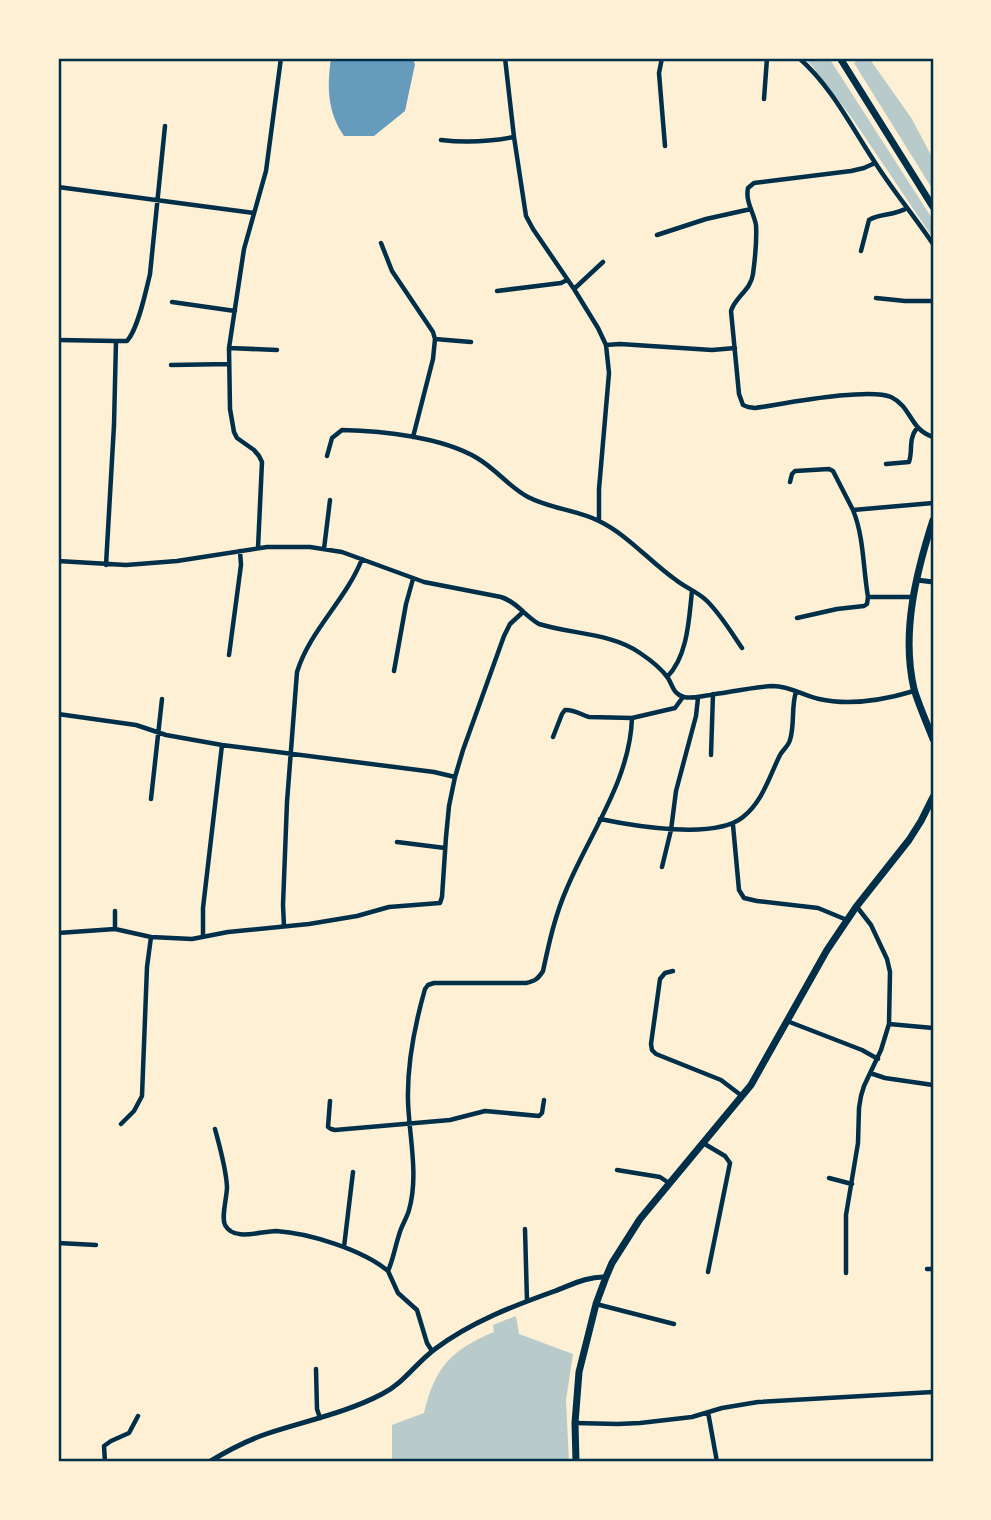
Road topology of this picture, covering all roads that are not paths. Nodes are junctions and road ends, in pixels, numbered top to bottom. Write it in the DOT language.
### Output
graph roads {
  1 [pos="281,58"];
  2 [pos="505,58"];
  3 [pos="662,58"];
  4 [pos="767,58"];
  5 [pos="799,58"];
  6 [pos="842,61"];
  7 [pos="764,99"];
  8 [pos="165,126"];
  9 [pos="514,138"];
  10 [pos="441,139"];
  11 [pos="664,146"];
  12 [pos="875,163"];
  13 [pos="58,187"];
  14 [pos="158,201"];
  15 [pos="933,207"];
  16 [pos="907,208"];
  17 [pos="751,209"];
  18 [pos="254,214"];
  19 [pos="657,235"];
  20 [pos="381,243"];
  21 [pos="933,244"];
  22 [pos="860,251"];
  23 [pos="603,262"];
  24 [pos="567,280"];
  25 [pos="574,289"];
  26 [pos="497,291"];
  27 [pos="876,298"];
  28 [pos="933,301"];
  29 [pos="172,302"];
  30 [pos="235,311"];
  31 [pos="435,339"];
  32 [pos="58,340"];
  33 [pos="116,341"];
  34 [pos="471,342"];
  35 [pos="606,345"];
  36 [pos="229,348"];
  37 [pos="735,348"];
  38 [pos="277,350"];
  39 [pos="229,363"];
  40 [pos="171,365"];
  41 [pos="917,429"];
  42 [pos="413,437"];
  43 [pos="933,437"];
  44 [pos="327,456"];
  45 [pos="886,464"];
  46 [pos="790,482"];
  47 [pos="330,500"];
  48 [pos="933,503"];
  49 [pos="853,510"];
  50 [pos="933,520"];
  51 [pos="599,521"];
  52 [pos="258,548"];
  53 [pos="324,549"];
  54 [pos="240,551"];
  55 [pos="362,559"];
  56 [pos="58,561"];
  57 [pos="106,565"];
  58 [pos="413,579"];
  59 [pos="917,580"];
  60 [pos="933,582"];
  61 [pos="692,591"];
  62 [pos="868,597"];
  63 [pos="914,597"];
  64 [pos="523,612"];
  65 [pos="797,618"];
  66 [pos="742,648"];
  67 [pos="229,656"];
  68 [pos="394,671"];
  69 [pos="667,677"];
  70 [pos="796,691"];
  71 [pos="915,691"];
  72 [pos="713,694"];
  73 [pos="683,697"];
  74 [pos="698,698"];
  75 [pos="162,699"];
  76 [pos="58,714"];
  77 [pos="632,719"];
  78 [pos="157,731"];
  79 [pos="553,737"];
  80 [pos="933,739"];
  81 [pos="222,745"];
  82 [pos="291,753"];
  83 [pos="712,755"];
  84 [pos="455,777"];
  85 [pos="933,797"];
  86 [pos="151,799"];
  87 [pos="600,819"];
  88 [pos="733,825"];
  89 [pos="671,830"];
  90 [pos="397,842"];
  91 [pos="445,848"];
  92 [pos="662,867"];
  93 [pos="856,906"];
  94 [pos="116,911"];
  95 [pos="847,920"];
  96 [pos="284,926"];
  97 [pos="116,929"];
  98 [pos="58,933"];
  99 [pos="151,937"];
  100 [pos="203,937"];
  101 [pos="673,971"];
  102 [pos="787,1021"];
  103 [pos="889,1024"];
  104 [pos="933,1028"];
  105 [pos="877,1059"];
  106 [pos="870,1073"];
  107 [pos="933,1084"];
  108 [pos="743,1096"];
  109 [pos="544,1100"];
  110 [pos="330,1101"];
  111 [pos="121,1124"];
  112 [pos="410,1124"];
  113 [pos="215,1129"];
  114 [pos="703,1142"];
  115 [pos="617,1170"];
  116 [pos="353,1172"];
  117 [pos="829,1178"];
  118 [pos="670,1184"];
  119 [pos="852,1184"];
  120 [pos="524,1230"];
  121 [pos="58,1243"];
  122 [pos="96,1245"];
  123 [pos="344,1247"];
  124 [pos="388,1271"];
  125 [pos="708,1272"];
  126 [pos="846,1273"];
  127 [pos="606,1277"];
  128 [pos="527,1301"];
  129 [pos="596,1304"];
  130 [pos="674,1324"];
  131 [pos="432,1351"];
  132 [pos="316,1368"];
  133 [pos="933,1392"];
  134 [pos="708,1412"];
  135 [pos="138,1416"];
  136 [pos="320,1418"];
  137 [pos="575,1423"];
  138 [pos="105,1462"];
  139 [pos="209,1462"];
  140 [pos="576,1462"];
  141 [pos="717,1462"];
  1 -- 18 [label="street"];
  2 -- 9 [label="street"];
  3 -- 11 [label="street"];
  4 -- 7 [label="street"];
  5 -- 12 [label="street"];
  6 -- 15 [label="main road"];
  8 -- 14 [label="street"];
  9 -- 10 [label="street"];
  9 -- 24 [label="street"];
  12 -- 16 [label="street"];
  12 -- 17 [label="street"];
  13 -- 14 [label="street"];
  14 -- 18 [label="street"];
  14 -- 33 [label="street"];
  16 -- 21 [label="street"];
  16 -- 22 [label="street"];
  17 -- 19 [label="street"];
  17 -- 37 [label="street"];
  18 -- 30 [label="street"];
  20 -- 31 [label="street"];
  23 -- 25 [label="street"];
  24 -- 25 [label="street"];
  24 -- 26 [label="street"];
  25 -- 35 [label="street"];
  27 -- 28 [label="street"];
  29 -- 30 [label="street"];
  30 -- 36 [label="street"];
  31 -- 34 [label="street"];
  31 -- 42 [label="street"];
  32 -- 33 [label="street"];
  33 -- 57 [label="street"];
  35 -- 37 [label="street"];
  35 -- 51 [label="street"];
  36 -- 38 [label="street"];
  36 -- 39 [label="street"];
  37 -- 41 [label="street"];
  39 -- 40 [label="street"];
  39 -- 52 [label="street"];
  41 -- 43 [label="street"];
  41 -- 45 [label="street"];
  42 -- 44 [label="street"];
  42 -- 51 [label="street"];
  46 -- 49 [label="street"];
  47 -- 53 [label="street"];
  48 -- 49 [label="street"];
  49 -- 62 [label="street"];
  50 -- 59 [label="main road"];
  51 -- 61 [label="street"];
  52 -- 53 [label="street"];
  52 -- 54 [label="street"];
  53 -- 55 [label="street"];
  54 -- 57 [label="street"];
  54 -- 67 [label="street"];
  55 -- 58 [label="street"];
  55 -- 82 [label="street"];
  56 -- 57 [label="street"];
  58 -- 64 [label="street"];
  58 -- 68 [label="street"];
  59 -- 60 [label="street"];
  59 -- 63 [label="main road"];
  61 -- 66 [label="street"];
  61 -- 69 [label="street"];
  62 -- 63 [label="street"];
  62 -- 65 [label="street"];
  63 -- 71 [label="main road"];
  64 -- 69 [label="street"];
  64 -- 84 [label="street"];
  69 -- 73 [label="street"];
  70 -- 71 [label="street"];
  70 -- 72 [label="street"];
  70 -- 88 [label="street"];
  71 -- 80 [label="main road"];
  72 -- 74 [label="street"];
  72 -- 83 [label="street"];
  73 -- 74 [label="street"];
  73 -- 77 [label="street"];
  74 -- 89 [label="street"];
  75 -- 78 [label="street"];
  76 -- 78 [label="street"];
  77 -- 79 [label="street"];
  77 -- 87 [label="street"];
  78 -- 81 [label="street"];
  78 -- 86 [label="street"];
  81 -- 82 [label="street"];
  81 -- 100 [label="street"];
  82 -- 84 [label="street"];
  82 -- 96 [label="street"];
  84 -- 91 [label="street"];
  85 -- 93 [label="main road"];
  87 -- 89 [label="street"];
  87 -- 112 [label="street"];
  88 -- 89 [label="street"];
  88 -- 95 [label="street"];
  89 -- 92 [label="street"];
  90 -- 91 [label="street"];
  91 -- 96 [label="street"];
  93 -- 95 [label="main road"];
  93 -- 103 [label="street"];
  94 -- 97 [label="street"];
  95 -- 102 [label="main road"];
  96 -- 100 [label="street"];
  97 -- 98 [label="street"];
  97 -- 99 [label="street"];
  99 -- 100 [label="street"];
  99 -- 111 [label="street"];
  101 -- 108 [label="street"];
  102 -- 105 [label="street"];
  102 -- 108 [label="main road"];
  103 -- 104 [label="street"];
  103 -- 105 [label="street"];
  105 -- 106 [label="street"];
  106 -- 107 [label="street"];
  106 -- 119 [label="street"];
  108 -- 114 [label="main road"];
  109 -- 112 [label="street"];
  110 -- 112 [label="street"];
  112 -- 124 [label="street"];
  113 -- 123 [label="street"];
  114 -- 118 [label="main road"];
  114 -- 125 [label="street"];
  115 -- 118 [label="street"];
  116 -- 123 [label="street"];
  117 -- 119 [label="street"];
  118 -- 127 [label="main road"];
  119 -- 126 [label="street"];
  120 -- 128 [label="street"];
  121 -- 122 [label="street"];
  123 -- 124 [label="street"];
  124 -- 131 [label="street"];
  127 -- 128 [label="street"];
  127 -- 129 [label="main road"];
  128 -- 131 [label="street"];
  129 -- 130 [label="street"];
  129 -- 137 [label="main road"];
  131 -- 136 [label="street"];
  132 -- 136 [label="street"];
  133 -- 134 [label="street"];
  134 -- 137 [label="street"];
  134 -- 141 [label="street"];
  135 -- 138 [label="street"];
  136 -- 139 [label="street"];
  137 -- 140 [label="main road"];
}
